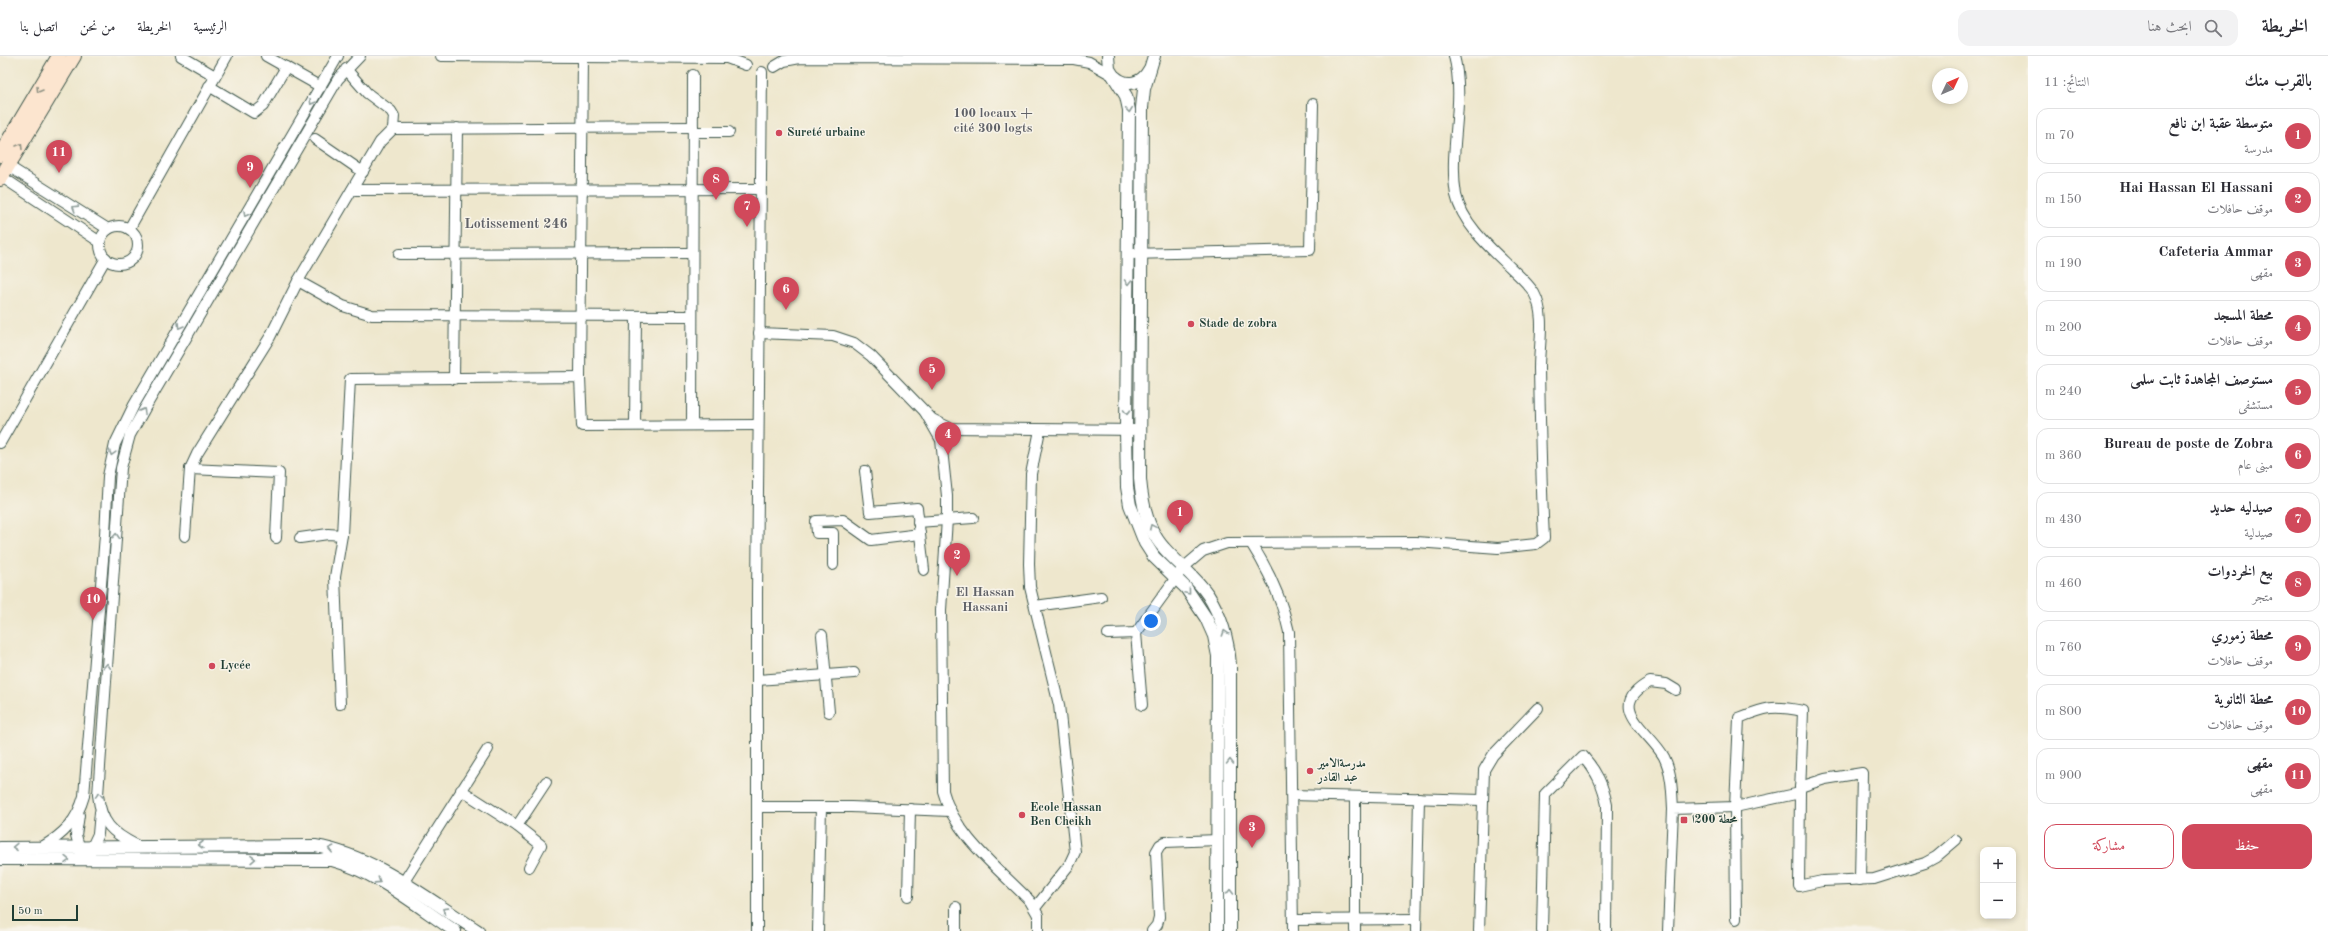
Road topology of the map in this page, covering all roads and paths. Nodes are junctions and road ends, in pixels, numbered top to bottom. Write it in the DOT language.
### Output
graph roads {
  1 [pos="59,56"];
  2 [pos="74,56"];
  3 [pos="227,56"];
  4 [pos="266,56"];
  5 [pos="338,56"];
  6 [pos="360,56"];
  7 [pos="441,56"];
  8 [pos="780,56"];
  9 [pos="1108,56"];
  10 [pos="1149,56"];
  11 [pos="1154,56"];
  12 [pos="1454,56"];
  13 [pos="184,57"];
  14 [pos="583,57"];
  15 [pos="744,61"];
  16 [pos="286,67"];
  17 [pos="774,67"];
  18 [pos="346,69"];
  19 [pos="1149,69"];
  20 [pos="762,72"];
  21 [pos="693,75"];
  22 [pos="1112,75"];
  23 [pos="215,76"];
  24 [pos="209,86"];
  25 [pos="321,88"];
  26 [pos="1313,104"];
  27 [pos="583,127"];
  28 [pos="457,128"];
  29 [pos="393,129"];
  30 [pos="693,129"];
  31 [pos="728,132"];
  32 [pos="315,139"];
  33 [pos="2,169"];
  34 [pos="363,172"];
  35 [pos="582,189"];
  36 [pos="693,189"];
  37 [pos="760,189"];
  38 [pos="352,190"];
  39 [pos="456,190"];
  40 [pos="108,229"];
  41 [pos="129,229"];
  42 [pos="100,242"];
  43 [pos="455,253"];
  44 [pos="692,253"];
  45 [pos="1140,253"];
  46 [pos="399,254"];
  47 [pos="582,254"];
  48 [pos="1128,254"];
  49 [pos="106,258"];
  50 [pos="298,281"];
  51 [pos="454,315"];
  52 [pos="581,316"];
  53 [pos="636,316"];
  54 [pos="692,316"];
  55 [pos="759,333"];
  56 [pos="580,377"];
  57 [pos="454,378"];
  58 [pos="925,412"];
  59 [pos="635,425"];
  60 [pos="692,425"];
  61 [pos="758,425"];
  62 [pos="962,430"];
  63 [pos="1040,430"];
  64 [pos="1126,430"];
  65 [pos="1140,430"];
  66 [pos="0,443"];
  67 [pos="942,446"];
  68 [pos="190,469"];
  69 [pos="865,471"];
  70 [pos="972,518"];
  71 [pos="947,519"];
  72 [pos="918,522"];
  73 [pos="920,534"];
  74 [pos="342,535"];
  75 [pos="185,536"];
  76 [pos="276,538"];
  77 [pos="300,538"];
  78 [pos="1250,543"];
  79 [pos="833,564"];
  80 [pos="1183,568"];
  81 [pos="924,570"];
  82 [pos="1176,579"];
  83 [pos="1101,597"];
  84 [pos="1035,606"];
  85 [pos="1136,633"];
  86 [pos="822,634"];
  87 [pos="1108,634"];
  88 [pos="854,673"];
  89 [pos="826,675"];
  90 [pos="757,680"];
  91 [pos="1676,690"];
  92 [pos="340,704"];
  93 [pos="1142,705"];
  94 [pos="1538,708"];
  95 [pos="829,712"];
  96 [pos="488,749"];
  97 [pos="546,782"];
  98 [pos="461,790"];
  99 [pos="1800,790"];
  100 [pos="1292,795"];
  101 [pos="1355,797"];
  102 [pos="1419,798"];
  103 [pos="1482,800"];
  104 [pos="757,807"];
  105 [pos="821,807"];
  106 [pos="1735,807"];
  107 [pos="1673,808"];
  108 [pos="80,809"];
  109 [pos="910,809"];
  110 [pos="950,811"];
  111 [pos="100,812"];
  112 [pos="517,826"];
  113 [pos="1218,840"];
  114 [pos="1956,840"];
  115 [pos="136,845"];
  116 [pos="78,846"];
  117 [pos="94,846"];
  118 [pos="42,847"];
  119 [pos="0,848"];
  120 [pos="0,859"];
  121 [pos="84,860"];
  122 [pos="529,867"];
  123 [pos="1860,880"];
  124 [pos="402,883"];
  125 [pos="908,896"];
  126 [pos="956,907"];
  127 [pos="1035,908"];
  128 [pos="1355,919"];
  129 [pos="1416,919"];
  130 [pos="1736,919"];
  131 [pos="1293,920"];
  132 [pos="455,931"];
  133 [pos="478,931"];
  134 [pos="757,931"];
  135 [pos="818,931"];
  136 [pos="956,931"];
  137 [pos="1038,931"];
  138 [pos="1152,931"];
  139 [pos="1217,931"];
  140 [pos="1230,931"];
  141 [pos="1293,931"];
  142 [pos="1355,931"];
  143 [pos="1416,931"];
  144 [pos="1479,931"];
  145 [pos="1542,931"];
  146 [pos="1606,931"];
  147 [pos="1668,931"];
  1 -- 33 [label="main road, one-way"];
  33 -- 2 [label="main road, one-way"];
  3 -- 23 [label="street"];
  4 -- 16 [label="street"];
  5 -- 25 [label="street"];
  6 -- 18 [label="street"];
  7 -- 14 [label="street"];
  8 -- 17 [label="street"];
  9 -- 22 [label="street"];
  10 -- 19 [label="street"];
  11 -- 19 [label="street"];
  12 -- 78 [label="street"];
  13 -- 23 [label="street"];
  14 -- 15 [label="street"];
  14 -- 27 [label="street"];
  15 -- 20 [label="street"];
  16 -- 24 [label="street"];
  16 -- 25 [label="street"];
  17 -- 20 [label="street"];
  17 -- 22 [label="street"];
  18 -- 29 [label="street"];
  111 -- 18 [label="street, one-way"];
  19 -- 22 [label="street"];
  19 -- 45 [label="street"];
  20 -- 37 [label="street"];
  21 -- 30 [label="street"];
  22 -- 48 [label="street, one-way"];
  23 -- 24 [label="street"];
  24 -- 41 [label="street"];
  25 -- 108 [label="street, one-way"];
  26 -- 45 [label="street"];
  27 -- 28 [label="street"];
  27 -- 30 [label="street"];
  27 -- 35 [label="street"];
  28 -- 29 [label="street"];
  28 -- 39 [label="street"];
  29 -- 34 [label="street"];
  30 -- 31 [label="street"];
  30 -- 36 [label="street"];
  32 -- 34 [label="street"];
  40 -- 33 [label="street, one-way"];
  33 -- 42 [label="street"];
  34 -- 38 [label="street"];
  35 -- 36 [label="street"];
  35 -- 39 [label="street"];
  35 -- 47 [label="street"];
  36 -- 37 [label="street"];
  36 -- 44 [label="street"];
  37 -- 55 [label="street"];
  38 -- 39 [label="street"];
  38 -- 50 [label="street"];
  39 -- 43 [label="street"];
  40 -- 41 [label="street"];
  40 -- 42 [label="street"];
  41 -- 49 [label="street"];
  42 -- 49 [label="street"];
  43 -- 46 [label="street"];
  43 -- 47 [label="street"];
  43 -- 51 [label="street"];
  44 -- 47 [label="street"];
  44 -- 54 [label="street"];
  45 -- 48 [label="street"];
  45 -- 65 [label="street"];
  47 -- 52 [label="street"];
  48 -- 64 [label="street, one-way"];
  49 -- 66 [label="street"];
  50 -- 51 [label="street"];
  50 -- 68 [label="street"];
  51 -- 52 [label="street"];
  51 -- 57 [label="street"];
  52 -- 53 [label="street"];
  52 -- 56 [label="street"];
  53 -- 54 [label="street"];
  53 -- 59 [label="street"];
  54 -- 60 [label="street"];
  55 -- 58 [label="street"];
  55 -- 61 [label="street"];
  56 -- 57 [label="street"];
  56 -- 59 [label="street"];
  57 -- 74 [label="street"];
  58 -- 62 [label="street"];
  58 -- 67 [label="street"];
  59 -- 60 [label="street"];
  60 -- 61 [label="street"];
  61 -- 90 [label="street"];
  62 -- 63 [label="street"];
  62 -- 67 [label="street"];
  63 -- 64 [label="street"];
  63 -- 84 [label="street"];
  64 -- 65 [label="street"];
  64 -- 82 [label="street"];
  80 -- 65 [label="street, one-way"];
  67 -- 71 [label="street"];
  68 -- 75 [label="street"];
  68 -- 76 [label="street"];
  69 -- 72 [label="street"];
  70 -- 71 [label="street"];
  71 -- 72 [label="street"];
  71 -- 110 [label="street"];
  72 -- 73 [label="street"];
  73 -- 79 [label="street"];
  73 -- 81 [label="street"];
  74 -- 77 [label="street"];
  74 -- 92 [label="street"];
  78 -- 80 [label="street"];
  78 -- 100 [label="street"];
  80 -- 82 [label="street"];
  140 -- 80 [label="street, one-way"];
  82 -- 85 [label="street"];
  82 -- 113 [label="street, one-way"];
  83 -- 84 [label="street"];
  84 -- 127 [label="street"];
  85 -- 87 [label="street"];
  85 -- 93 [label="street"];
  86 -- 89 [label="street"];
  88 -- 89 [label="street"];
  89 -- 90 [label="street"];
  89 -- 95 [label="street"];
  90 -- 104 [label="street"];
  91 -- 107 [label="street"];
  94 -- 103 [label="street"];
  96 -- 98 [label="street"];
  97 -- 112 [label="street"];
  98 -- 112 [label="street"];
  98 -- 124 [label="street"];
  99 -- 106 [label="street"];
  99 -- 106 [label="street"];
  99 -- 123 [label="street"];
  99 -- 123 [label="street"];
  100 -- 101 [label="street"];
  100 -- 131 [label="street"];
  101 -- 102 [label="street"];
  101 -- 128 [label="street"];
  102 -- 103 [label="street"];
  102 -- 129 [label="street"];
  103 -- 144 [label="street"];
  104 -- 105 [label="street"];
  104 -- 134 [label="street"];
  105 -- 109 [label="street"];
  105 -- 135 [label="street"];
  106 -- 107 [label="street"];
  106 -- 130 [label="street"];
  107 -- 147 [label="street"];
  108 -- 116 [label="street"];
  108 -- 118 [label="street"];
  109 -- 110 [label="street"];
  109 -- 125 [label="street"];
  110 -- 127 [label="street"];
  111 -- 115 [label="street"];
  111 -- 117 [label="street"];
  112 -- 122 [label="street"];
  113 -- 138 [label="street"];
  113 -- 139 [label="street"];
  114 -- 123 [label="street"];
  115 -- 117 [label="street"];
  124 -- 115 [label="street, one-way"];
  116 -- 117 [label="street"];
  116 -- 118 [label="street"];
  116 -- 121 [label="street"];
  117 -- 121 [label="street"];
  118 -- 119 [label="street, one-way"];
  120 -- 121 [label="street, one-way"];
  121 -- 132 [label="street, one-way"];
  133 -- 124 [label="street, one-way"];
  126 -- 136 [label="street"];
  127 -- 137 [label="street"];
  128 -- 129 [label="street"];
  128 -- 131 [label="street"];
  128 -- 142 [label="street"];
  129 -- 143 [label="street"];
  131 -- 141 [label="street"];
  145 -- 146 [label="street"];
}
